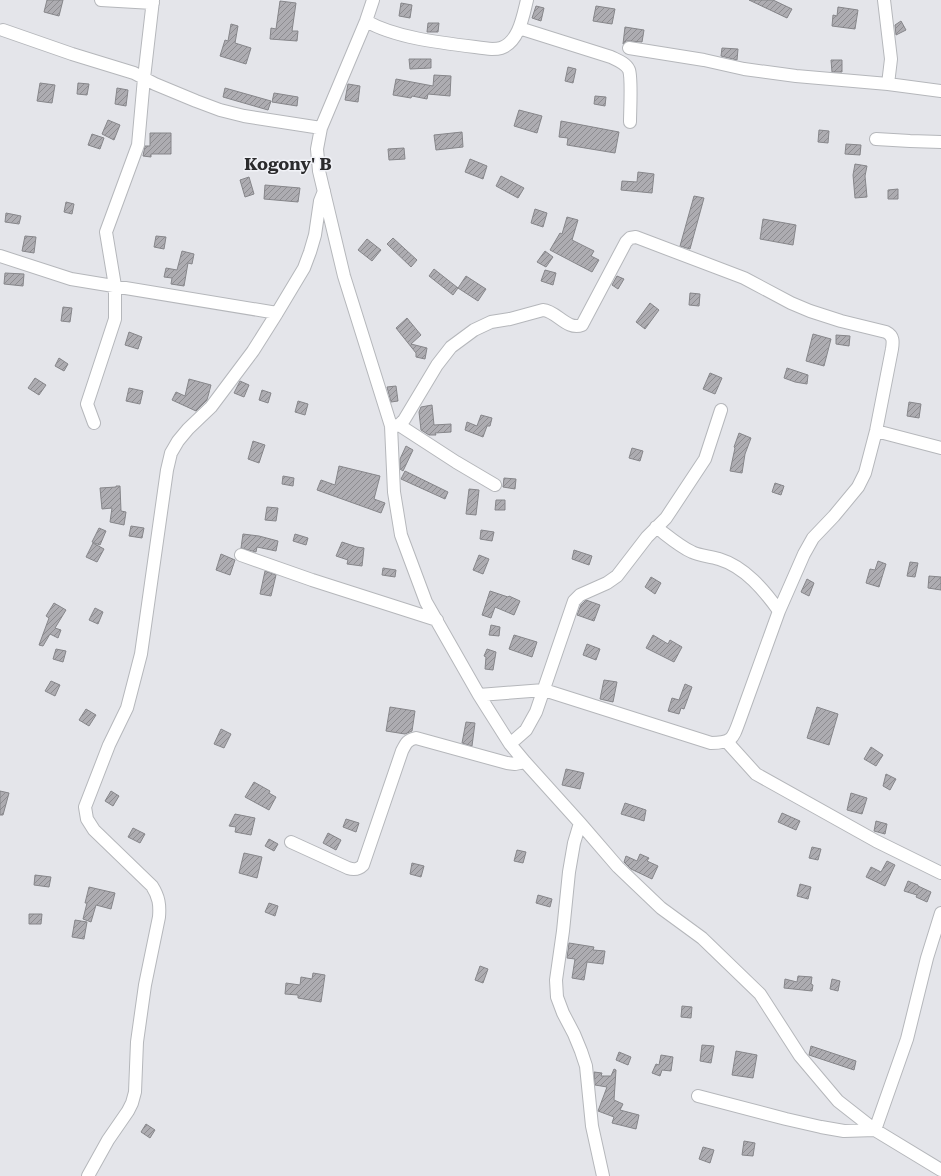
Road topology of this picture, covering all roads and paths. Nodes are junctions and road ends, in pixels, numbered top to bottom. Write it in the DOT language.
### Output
graph roads {
  1 [pos="101,0"];
  2 [pos="373,0"];
  3 [pos="527,0"];
  4 [pos="884,0"];
  5 [pos="153,2"];
  6 [pos="366,21"];
  7 [pos="519,28"];
  8 [pos="3,30"];
  9 [pos="629,48"];
  10 [pos="144,78"];
  11 [pos="888,84"];
  12 [pos="941,91"];
  13 [pos="630,122"];
  14 [pos="321,128"];
  15 [pos="876,139"];
  16 [pos="941,142"];
  17 [pos="324,191"];
  18 [pos="0,256"];
  19 [pos="115,286"];
  20 [pos="278,313"];
  21 [pos="721,410"];
  22 [pos="94,423"];
  23 [pos="395,425"];
  24 [pos="876,430"];
  25 [pos="941,448"];
  26 [pos="495,485"];
  27 [pos="656,527"];
  28 [pos="241,555"];
  29 [pos="779,611"];
  30 [pos="437,620"];
  31 [pos="544,690"];
  32 [pos="479,695"];
  33 [pos="730,741"];
  34 [pos="510,744"];
  35 [pos="524,762"];
  36 [pos="580,823"];
  37 [pos="291,842"];
  38 [pos="941,873"];
  39 [pos="941,913"];
  40 [pos="698,1096"];
  41 [pos="875,1130"];
  42 [pos="941,1170"];
  43 [pos="88,1176"];
  44 [pos="603,1176"];
  1 -- 5 [label="street"];
  2 -- 6 [label="street"];
  3 -- 7 [label="street"];
  4 -- 11 [label="street"];
  5 -- 10 [label="street"];
  6 -- 7 [label="street"];
  6 -- 14 [label="street"];
  7 -- 13 [label="street"];
  8 -- 10 [label="street"];
  9 -- 11 [label="street"];
  10 -- 14 [label="street"];
  10 -- 19 [label="street"];
  11 -- 12 [label="street"];
  14 -- 17 [label="street"];
  15 -- 16 [label="street"];
  17 -- 20 [label="street"];
  17 -- 23 [label="street"];
  18 -- 19 [label="street"];
  19 -- 20 [label="street"];
  19 -- 22 [label="street"];
  20 -- 43 [label="street"];
  21 -- 27 [label="street"];
  23 -- 24 [label="street"];
  23 -- 26 [label="street"];
  23 -- 30 [label="street"];
  24 -- 25 [label="street"];
  24 -- 29 [label="street"];
  27 -- 29 [label="street"];
  27 -- 31 [label="street"];
  28 -- 30 [label="street"];
  29 -- 33 [label="street"];
  30 -- 32 [label="street"];
  31 -- 32 [label="street"];
  31 -- 33 [label="street"];
  31 -- 34 [label="street"];
  32 -- 34 [label="street"];
  33 -- 38 [label="street"];
  34 -- 35 [label="street"];
  35 -- 36 [label="street"];
  35 -- 37 [label="street"];
  36 -- 41 [label="street"];
  36 -- 44 [label="street"];
  39 -- 41 [label="street"];
  40 -- 41 [label="street"];
  41 -- 42 [label="street"];
}
